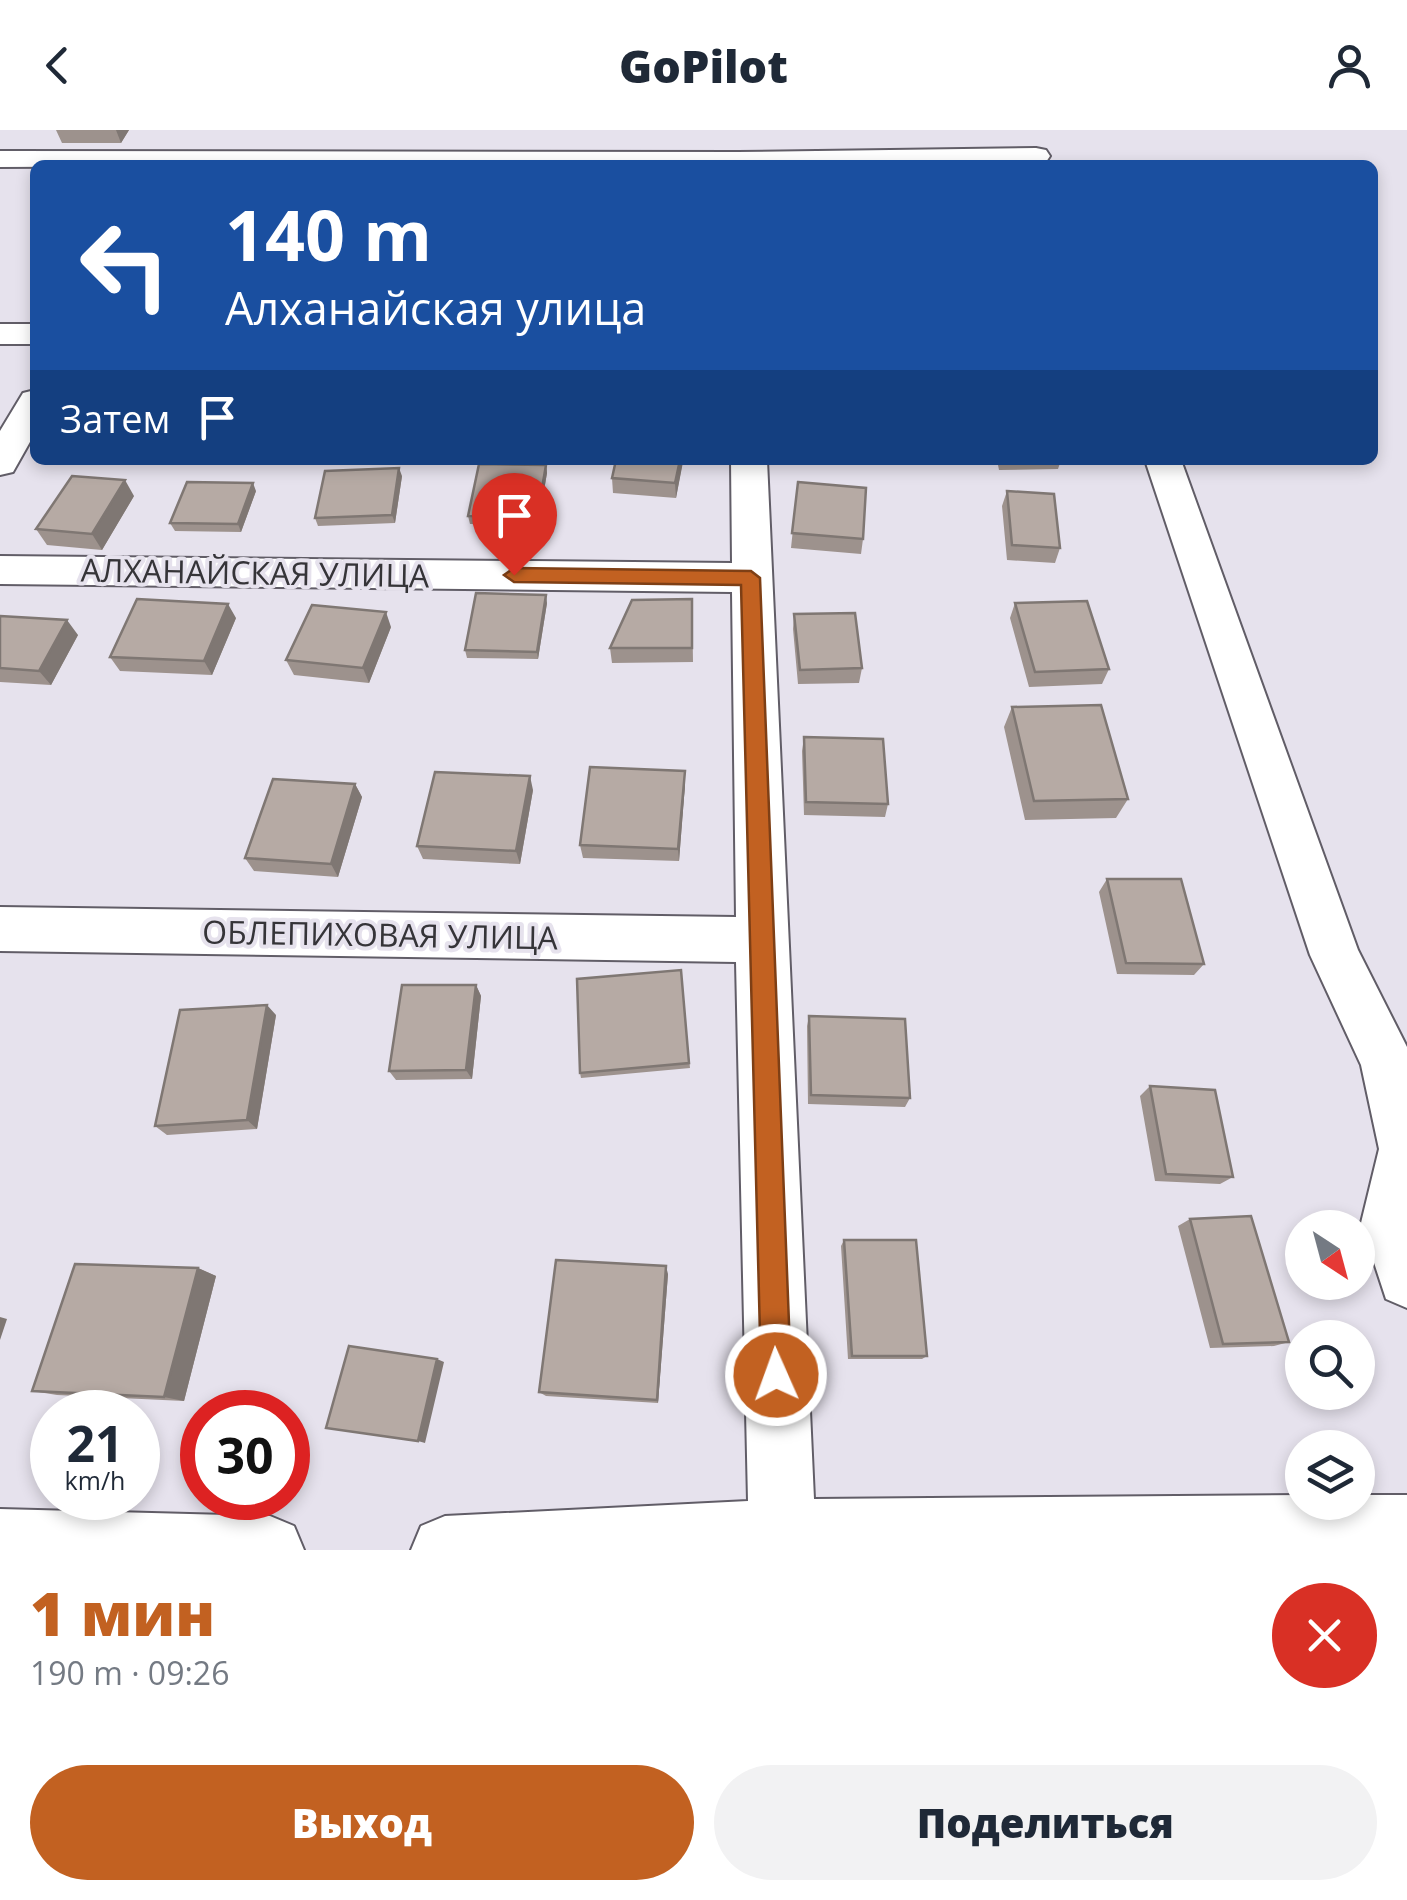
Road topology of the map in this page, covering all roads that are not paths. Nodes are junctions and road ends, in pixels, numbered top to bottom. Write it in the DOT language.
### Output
graph roads {
  1 [pos="178,130"];
  2 [pos="737,130"];
  3 [pos="1039,150"];
  4 [pos="0,159"];
  5 [pos="82,160"];
  6 [pos="163,160"];
  7 [pos="738,160"];
  8 [pos="788,160"];
  9 [pos="0,334"];
  10 [pos="30,334"];
  11 [pos="30,410"];
  12 [pos="0,463"];
  13 [pos="749,465"];
  14 [pos="1164,465"];
  15 [pos="0,570"];
  16 [pos="751,578"];
  17 [pos="0,929"];
  18 [pos="761,940"];
  19 [pos="1407,1278"];
  20 [pos="1407,1528"];
  21 [pos="782,1533"];
  22 [pos="0,1543"];
  23 [pos="270,1550"];
  24 [pos="445,1550"];
  1 -- 6 [label="street"];
  2 -- 7 [label="street"];
  3 -- 8 [label="street"];
  4 -- 5 [label="street"];
  9 -- 10 [label="street"];
  11 -- 12 [label="street"];
  13 -- 16 [label="street"];
  14 -- 19 [label="street"];
  15 -- 16 [label="street, АЛХАНАЙСКАЯ УЛИЦА"];
  16 -- 18 [label="street"];
  17 -- 18 [label="street, ОБЛЕПИХОВАЯ УЛИЦА"];
  18 -- 21 [label="street"];
  20 -- 21 [label="street"];
  21 -- 24 [label="street"];
  22 -- 23 [label="street"];
}
